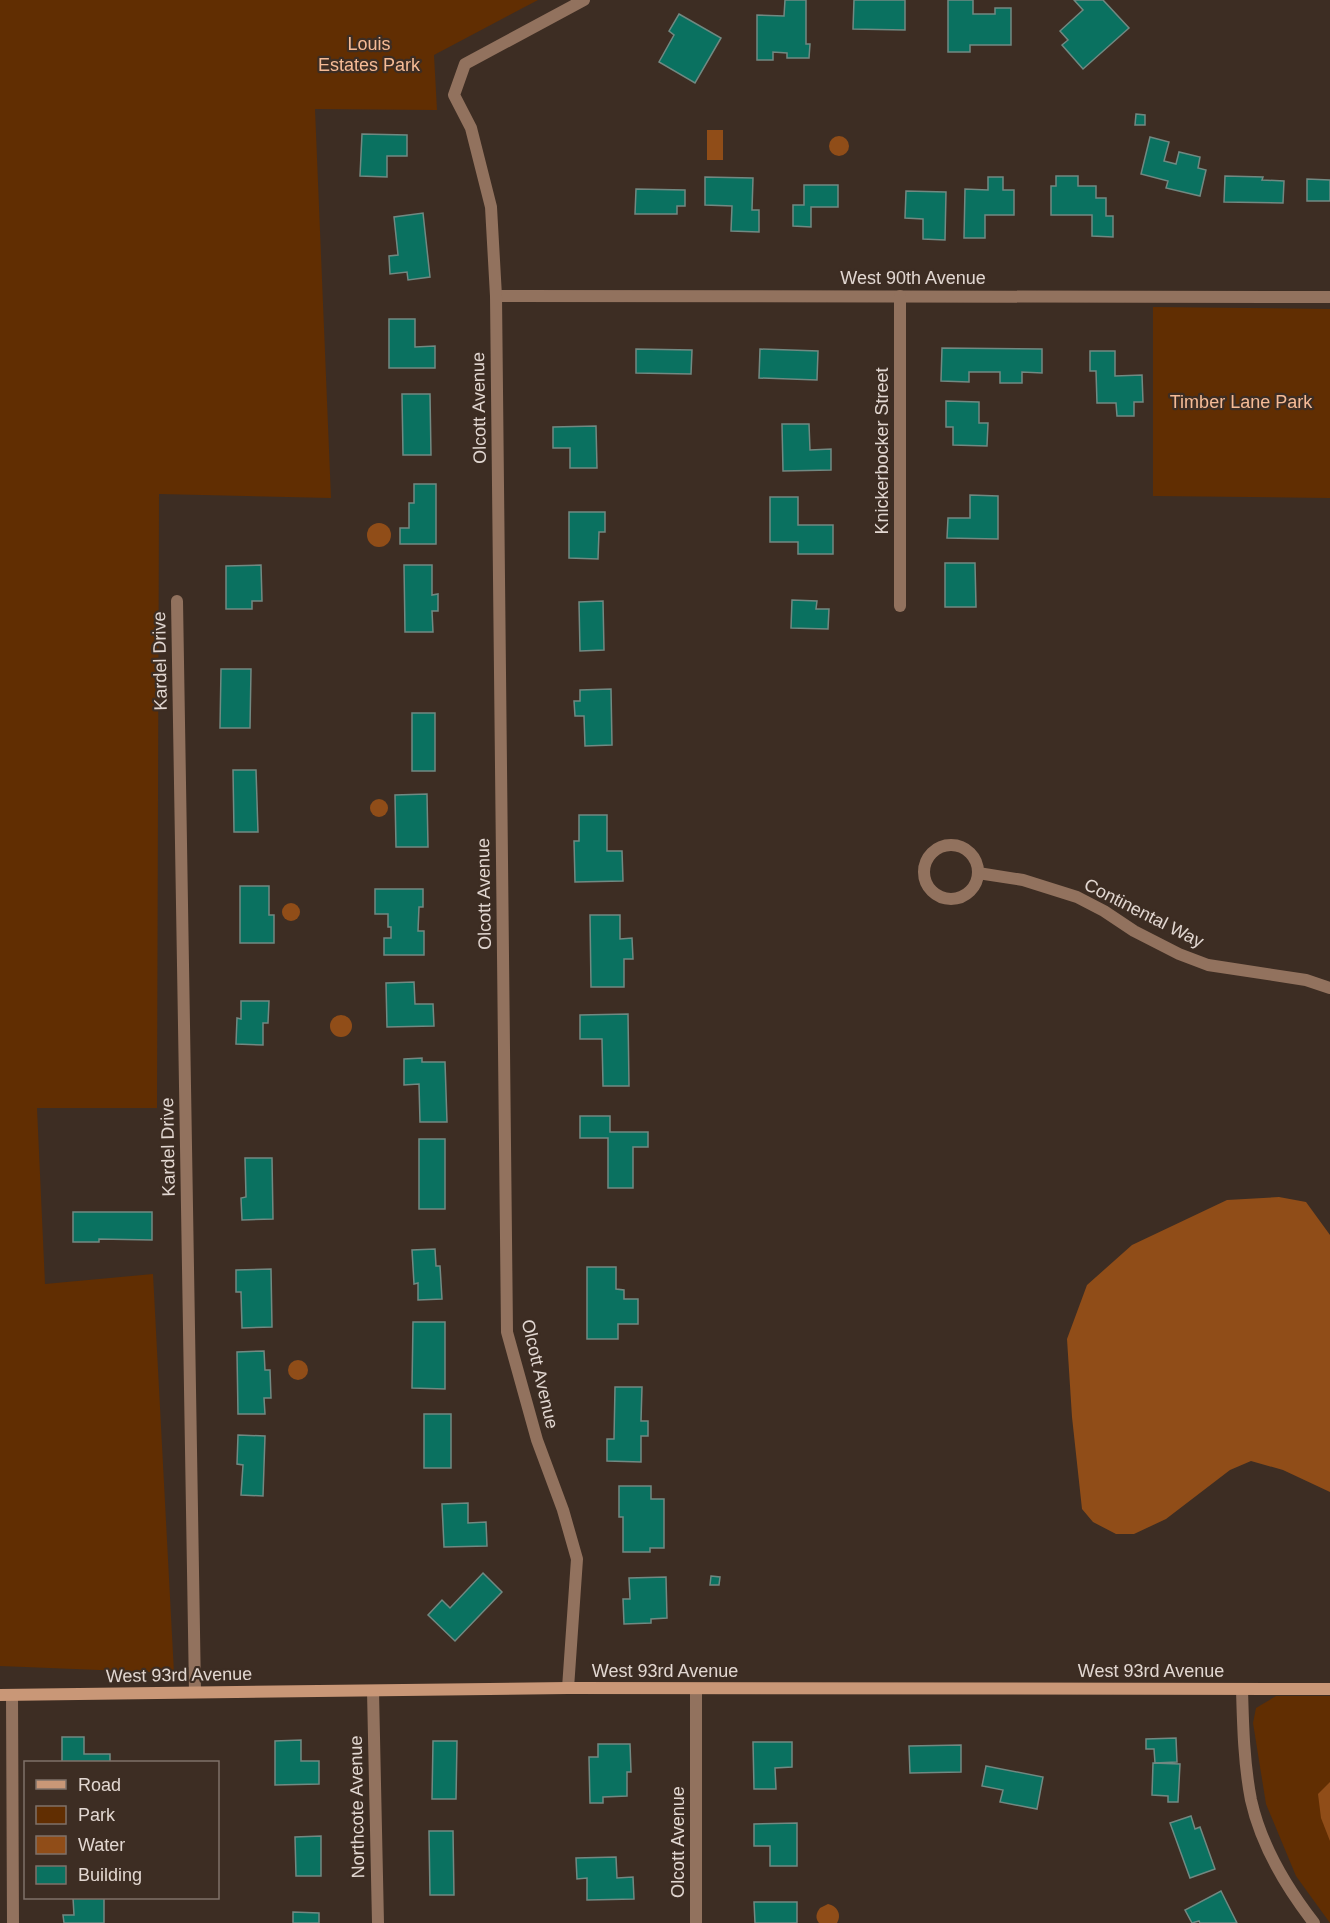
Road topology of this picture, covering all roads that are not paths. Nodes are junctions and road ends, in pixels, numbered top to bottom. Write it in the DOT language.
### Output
graph roads {
  1 [pos="584,0"];
  2 [pos="496,296"];
  3 [pos="900,296"];
  4 [pos="1330,297"];
  5 [pos="177,602"];
  6 [pos="900,606"];
  7 [pos="978,873"];
  8 [pos="1330,988"];
  9 [pos="568,1688"];
  10 [pos="696,1689"];
  11 [pos="1242,1689"];
  12 [pos="1330,1689"];
  13 [pos="373,1691"];
  14 [pos="195,1692"];
  15 [pos="6,1695"];
  16 [pos="13,1923"];
  17 [pos="378,1923"];
  18 [pos="696,1923"];
  19 [pos="1314,1923"];
  1 -- 2 [label="street, Olcott Avenue"];
  2 -- 3 [label="street, West 90th Avenue"];
  2 -- 9 [label="street, Olcott Avenue"];
  3 -- 4 [label="street, West 90th Avenue"];
  3 -- 6 [label="street, Knickerbocker Street"];
  5 -- 14 [label="street, Kardel Drive"];
  7 -- 7 [label="street"];
  7 -- 8 [label="street, Continental Way"];
  9 -- 10 [label="street, West 93rd Avenue"];
  9 -- 13 [label="street, West 93rd Avenue"];
  10 -- 11 [label="street, West 93rd Avenue"];
  10 -- 18 [label="street, Olcott Avenue"];
  11 -- 12 [label="street, West 93rd Avenue"];
  11 -- 19 [label="street"];
  13 -- 14 [label="street, West 93rd Avenue"];
  13 -- 17 [label="street, Northcote Avenue"];
  14 -- 15 [label="street, West 93rd Avenue"];
  15 -- 16 [label="street"];
}
